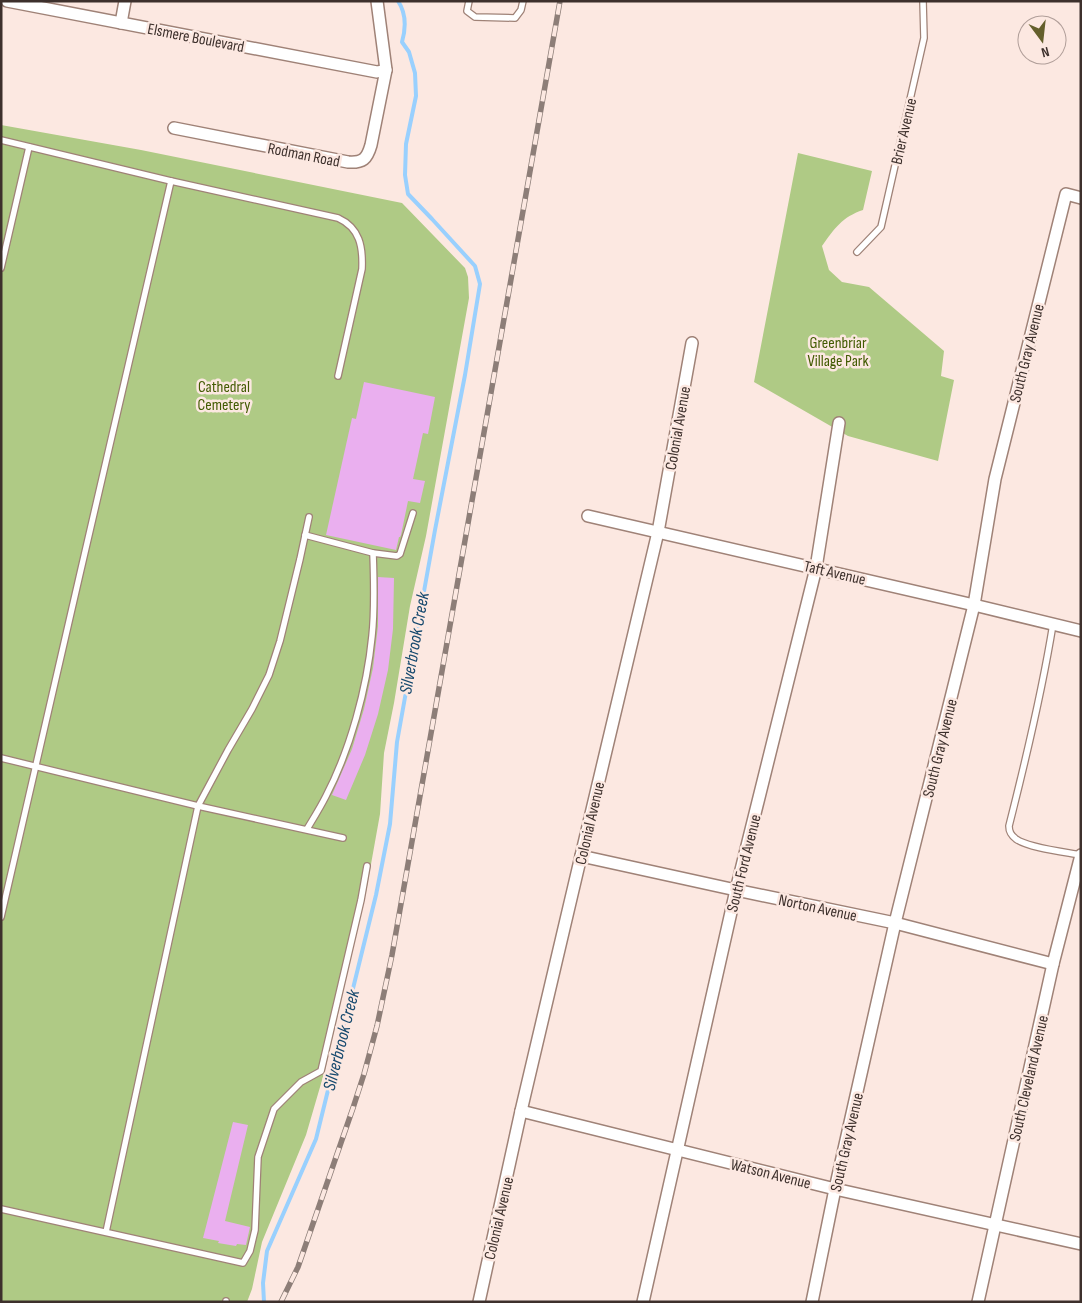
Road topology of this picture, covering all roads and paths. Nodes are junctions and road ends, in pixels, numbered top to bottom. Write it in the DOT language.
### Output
graph roads {
  1 [pos="7,1"];
  2 [pos="125,1"];
  3 [pos="377,1"];
  4 [pos="469,1"];
  5 [pos="523,1"];
  6 [pos="923,1"];
  7 [pos="121,23"];
  8 [pos="386,70"];
  9 [pos="174,128"];
  10 [pos="1,140"];
  11 [pos="29,147"];
  12 [pos="171,181"];
  13 [pos="1081,198"];
  14 [pos="856,252"];
  15 [pos="1,268"];
  16 [pos="692,343"];
  17 [pos="338,376"];
  18 [pos="839,423"];
  19 [pos="413,513"];
  20 [pos="588,516"];
  21 [pos="309,517"];
  22 [pos="658,532"];
  23 [pos="305,535"];
  24 [pos="373,553"];
  25 [pos="816,568"];
  26 [pos="974,604"];
  27 [pos="1054,624"];
  28 [pos="1081,631"];
  29 [pos="1,758"];
  30 [pos="36,766"];
  31 [pos="198,806"];
  32 [pos="307,830"];
  33 [pos="343,838"];
  34 [pos="1081,855"];
  35 [pos="581,856"];
  36 [pos="367,866"];
  37 [pos="736,890"];
  38 [pos="1,917"];
  39 [pos="895,924"];
  40 [pos="1053,964"];
  41 [pos="521,1111"];
  42 [pos="677,1150"];
  43 [pos="835,1189"];
  44 [pos="1,1209"];
  45 [pos="995,1224"];
  46 [pos="106,1232"];
  47 [pos="1081,1244"];
  48 [pos="479,1302"];
  49 [pos="643,1302"];
  50 [pos="812,1302"];
  51 [pos="978,1302"];
  1 -- 7 [label="street, Elsmere Boulevard"];
  2 -- 7 [label="street"];
  3 -- 8 [label="street, Rodman Road"];
  4 -- 5 [label="lane"];
  6 -- 14 [label="lane, Brier Avenue"];
  7 -- 8 [label="street, Elsmere Boulevard"];
  8 -- 9 [label="street, Rodman Road"];
  10 -- 11 [label="lane"];
  11 -- 12 [label="lane"];
  11 -- 15 [label="lane"];
  12 -- 17 [label="lane"];
  12 -- 30 [label="lane"];
  13 -- 26 [label="street, South Gray Avenue"];
  16 -- 22 [label="street, Colonial Avenue"];
  18 -- 25 [label="street, South Ford Avenue"];
  19 -- 24 [label="lane"];
  20 -- 22 [label="street, Taft Avenue"];
  21 -- 23 [label="lane"];
  22 -- 25 [label="street, Taft Avenue"];
  22 -- 35 [label="street, Colonial Avenue"];
  23 -- 24 [label="lane"];
  23 -- 31 [label="lane"];
  24 -- 32 [label="lane"];
  25 -- 26 [label="street, Taft Avenue"];
  25 -- 37 [label="street, South Ford Avenue"];
  26 -- 27 [label="street, Taft Avenue"];
  26 -- 39 [label="street, South Gray Avenue"];
  27 -- 28 [label="street, Taft Avenue"];
  27 -- 34 [label="lane"];
  29 -- 30 [label="lane"];
  30 -- 31 [label="lane"];
  30 -- 38 [label="lane"];
  31 -- 32 [label="lane"];
  31 -- 46 [label="lane"];
  32 -- 33 [label="lane"];
  34 -- 40 [label="street, South Cleveland Avenue"];
  35 -- 37 [label="street, Norton Avenue"];
  35 -- 41 [label="street, Colonial Avenue"];
  36 -- 46 [label="lane"];
  37 -- 39 [label="street, Norton Avenue"];
  37 -- 42 [label="street, South Ford Avenue"];
  39 -- 40 [label="street, Norton Avenue"];
  39 -- 43 [label="street, South Gray Avenue"];
  40 -- 45 [label="street, South Cleveland Avenue"];
  41 -- 42 [label="street, Watson Avenue"];
  41 -- 48 [label="street, Colonial Avenue"];
  42 -- 43 [label="street, Watson Avenue"];
  42 -- 49 [label="street, South Ford Avenue"];
  43 -- 45 [label="street, Watson Avenue"];
  43 -- 50 [label="street, South Gray Avenue"];
  44 -- 46 [label="lane"];
  45 -- 47 [label="street, Watson Avenue"];
  45 -- 51 [label="street, South Cleveland Avenue"];
}
